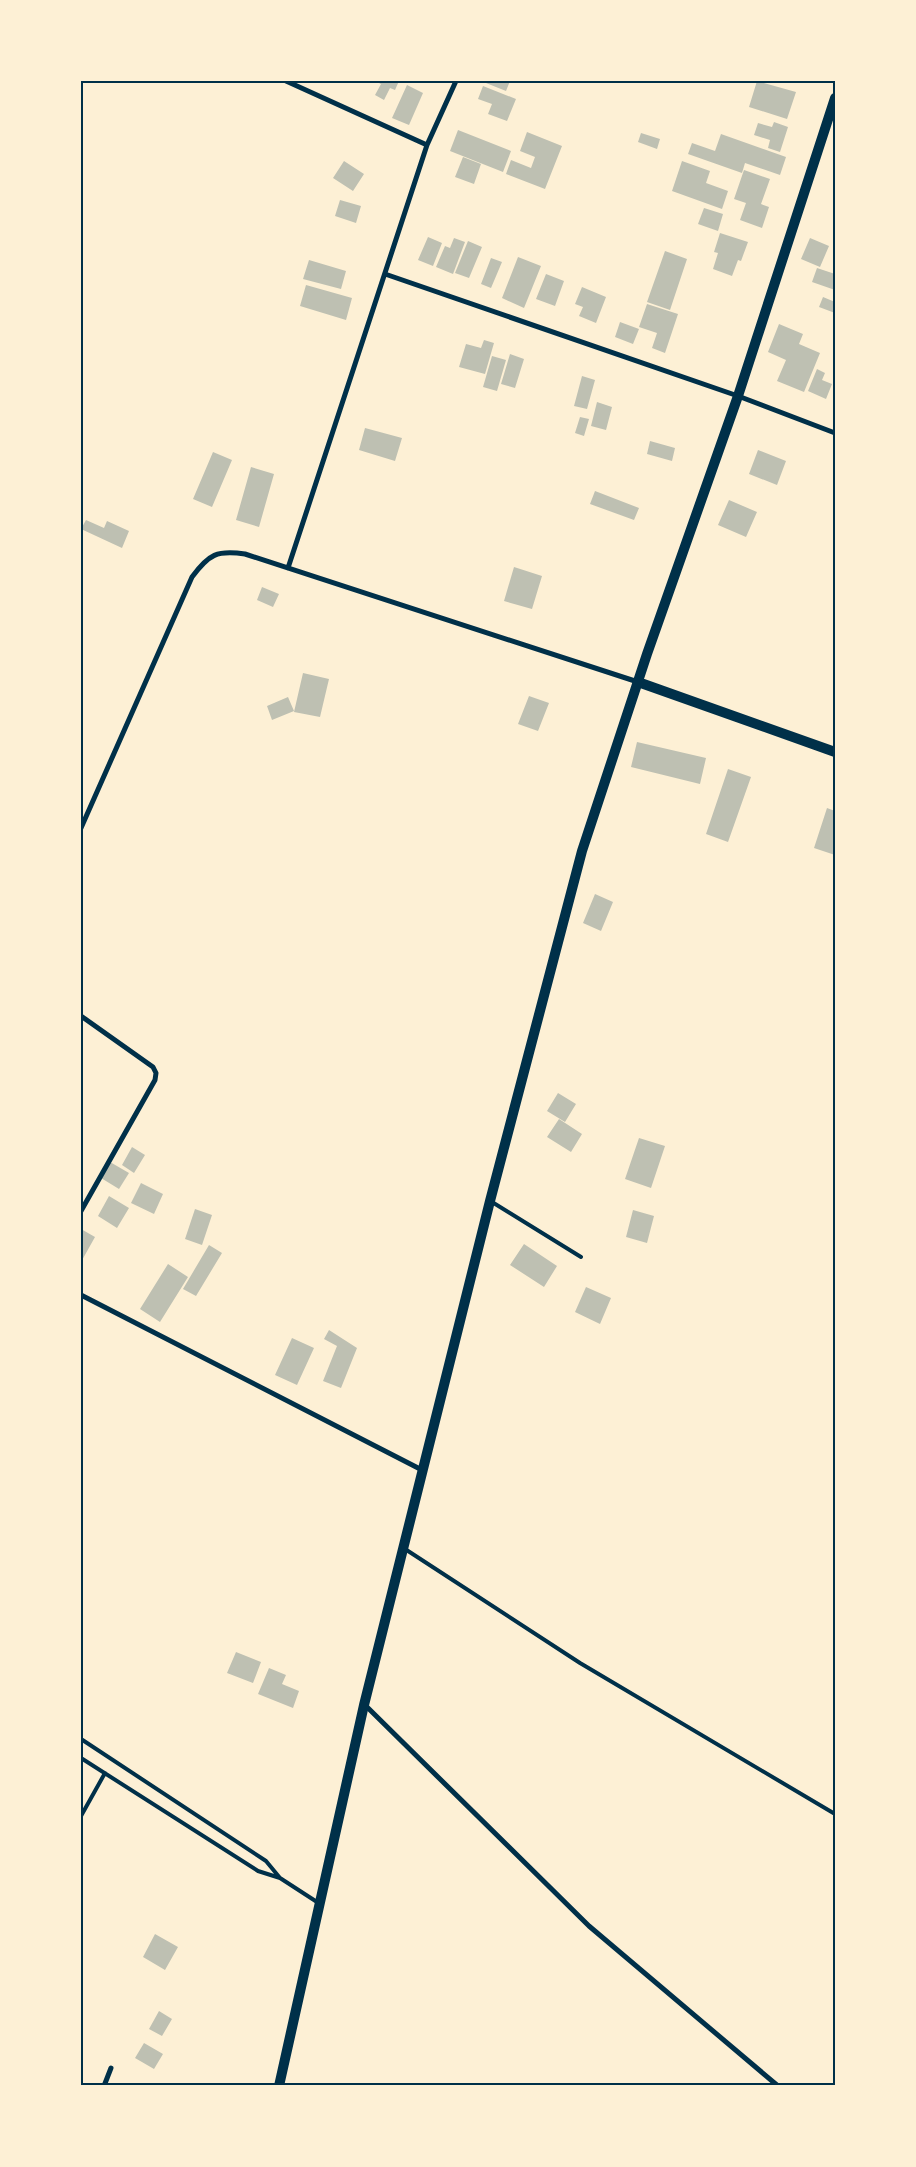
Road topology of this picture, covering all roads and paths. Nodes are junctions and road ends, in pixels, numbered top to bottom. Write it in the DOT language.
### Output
graph roads {
  1 [pos="286,81"];
  2 [pos="456,81"];
  3 [pos="835,98"];
  4 [pos="427,145"];
  5 [pos="385,274"];
  6 [pos="738,396"];
  7 [pos="835,433"];
  8 [pos="288,568"];
  9 [pos="638,682"];
  10 [pos="835,752"];
  11 [pos="81,828"];
  12 [pos="81,1016"];
  13 [pos="490,1201"];
  14 [pos="81,1211"];
  15 [pos="581,1257"];
  16 [pos="81,1295"];
  17 [pos="423,1470"];
  18 [pos="404,1548"];
  19 [pos="364,1704"];
  20 [pos="81,1739"];
  21 [pos="81,1758"];
  22 [pos="104,1772"];
  23 [pos="835,1814"];
  24 [pos="81,1816"];
  25 [pos="280,1878"];
  26 [pos="319,1904"];
  27 [pos="111,2068"];
  28 [pos="104,2086"];
  29 [pos="279,2086"];
  30 [pos="778,2086"];
  1 -- 4 [label="street"];
  2 -- 4 [label="street"];
  3 -- 6 [label="main road"];
  4 -- 5 [label="street"];
  5 -- 6 [label="street"];
  5 -- 8 [label="street"];
  6 -- 7 [label="street"];
  6 -- 9 [label="main road"];
  8 -- 9 [label="street"];
  8 -- 11 [label="street"];
  9 -- 10 [label="main road"];
  9 -- 13 [label="main road"];
  12 -- 14 [label="street"];
  13 -- 15 [label="lane"];
  13 -- 17 [label="main road"];
  16 -- 17 [label="street"];
  17 -- 18 [label="main road"];
  18 -- 19 [label="main road"];
  18 -- 23 [label="lane"];
  19 -- 26 [label="main road"];
  19 -- 30 [label="street"];
  20 -- 25 [label="lane"];
  21 -- 22 [label="lane"];
  22 -- 24 [label="lane"];
  22 -- 25 [label="lane"];
  25 -- 26 [label="lane"];
  26 -- 29 [label="main road"];
  27 -- 28 [label="street"];
}
